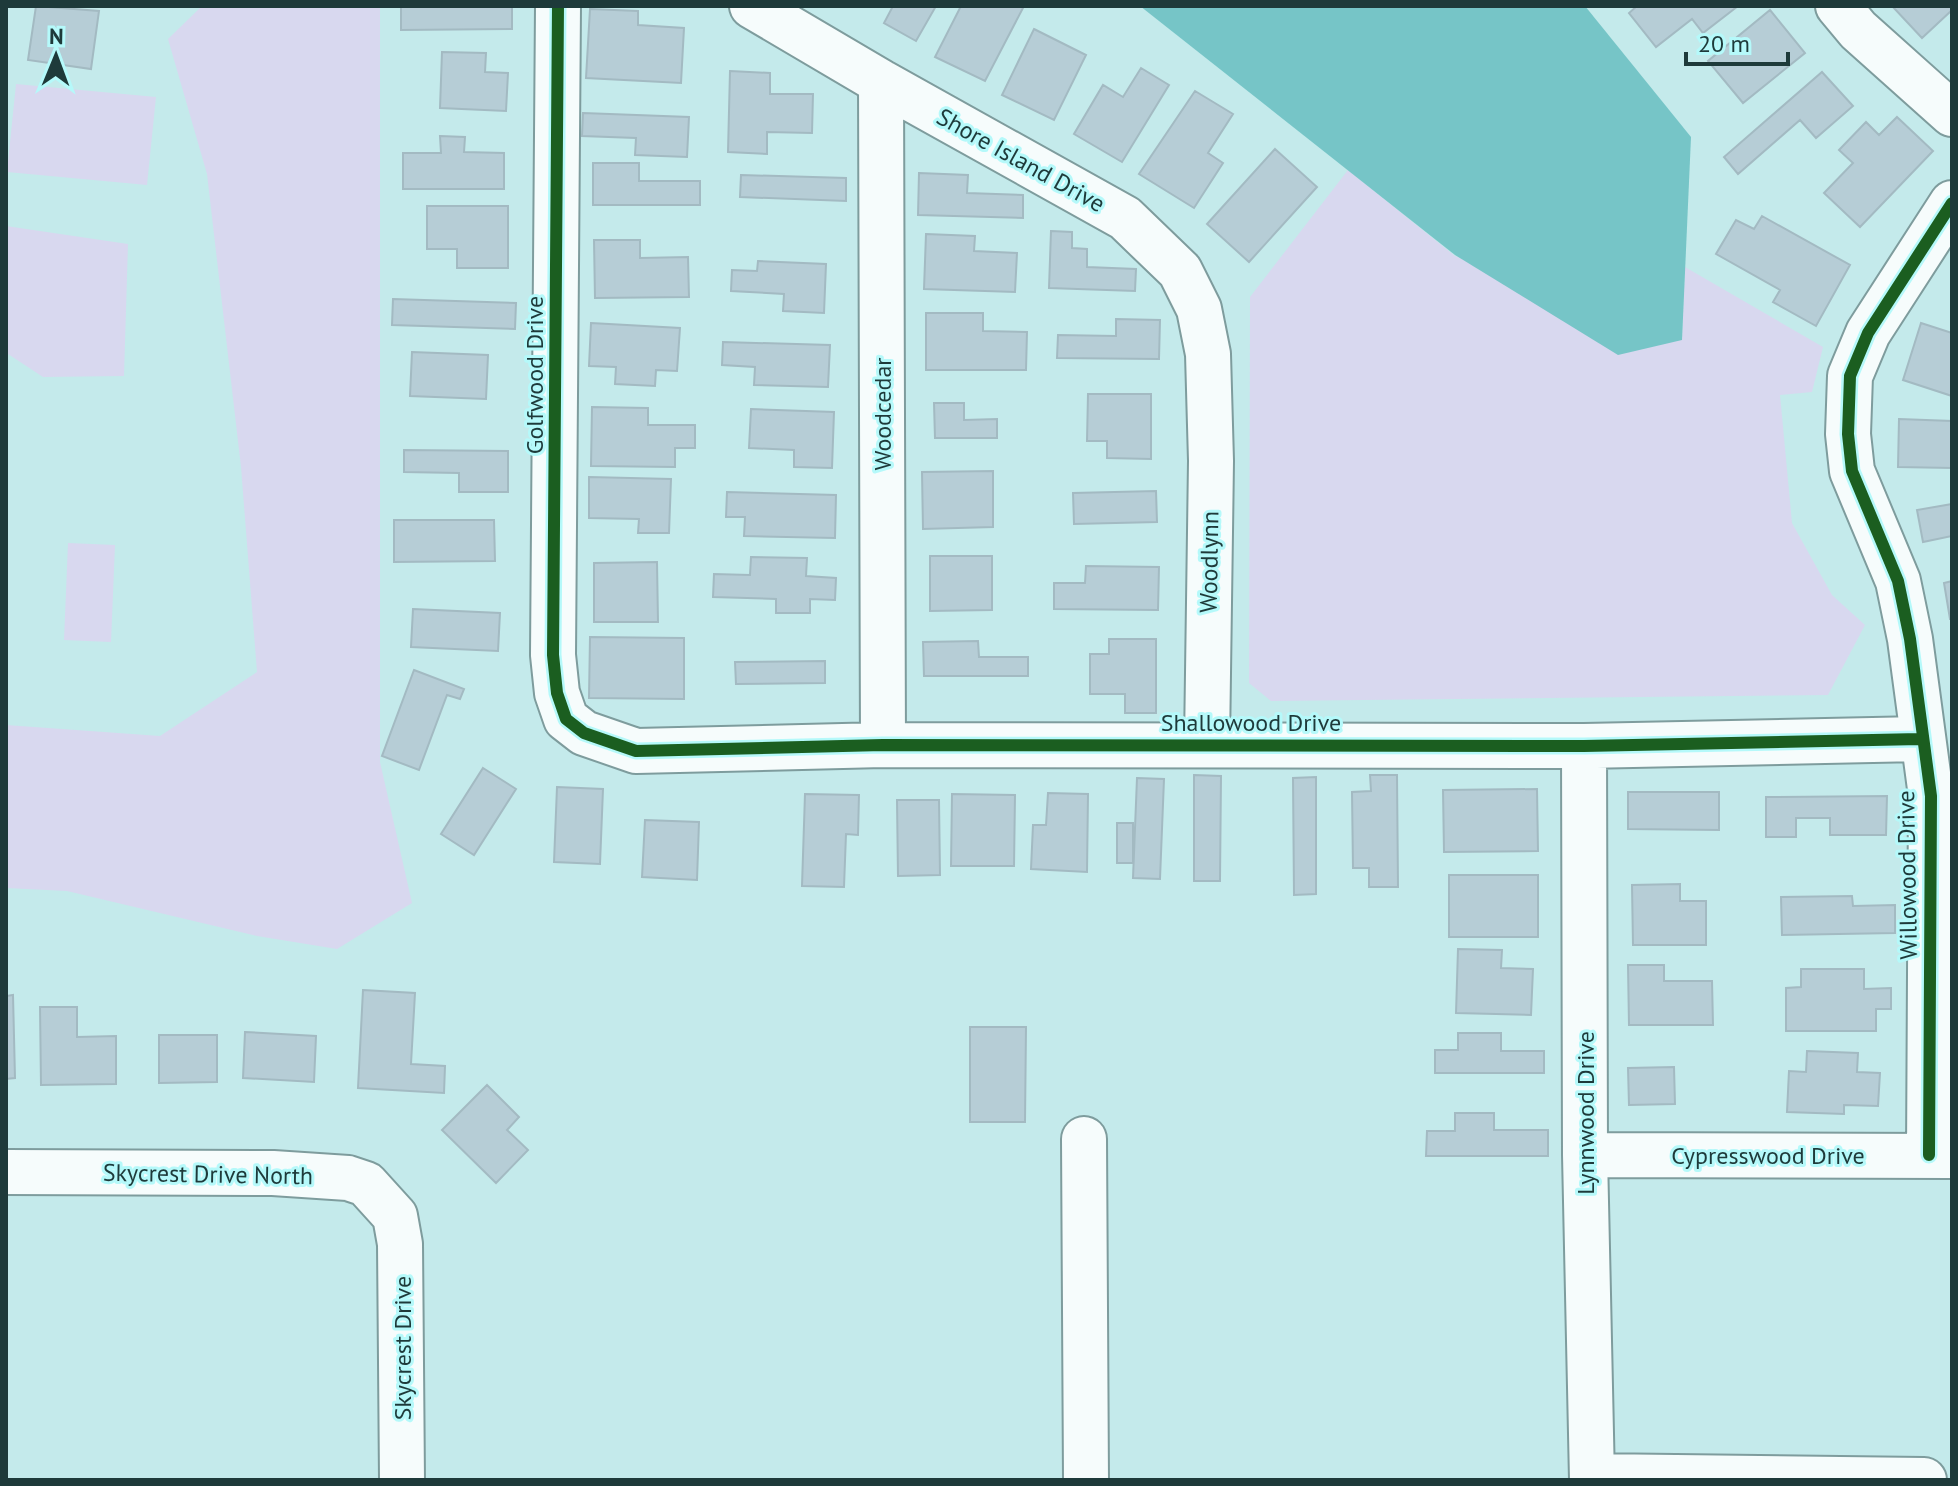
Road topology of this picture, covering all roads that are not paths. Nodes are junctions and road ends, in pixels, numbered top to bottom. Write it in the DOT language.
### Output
graph roads {
  1 [pos="558,6"];
  2 [pos="752,6"];
  3 [pos="1838,6"];
  4 [pos="881,82"];
  5 [pos="1952,114"];
  6 [pos="1952,203"];
  7 [pos="1208,380"];
  8 [pos="584,733"];
  9 [pos="1920,739"];
  10 [pos="1207,744"];
  11 [pos="883,745"];
  12 [pos="1584,746"];
  13 [pos="1084,1139"];
  14 [pos="1585,1155"];
  15 [pos="1940,1155"];
  16 [pos="6,1172"];
  17 [pos="395,1216"];
  18 [pos="1592,1478"];
  19 [pos="402,1480"];
  20 [pos="1086,1480"];
  21 [pos="1924,1480"];
  1 -- 8 [label="street, Golfwood Drive"];
  2 -- 4 [label="street, Shore Island Drive"];
  3 -- 5 [label="street"];
  4 -- 7 [label="street, Shore Island Drive"];
  4 -- 11 [label="street, Woodcedar"];
  6 -- 9 [label="street, Willowood Drive"];
  7 -- 10 [label="street, Woodlynn"];
  8 -- 11 [label="street, Shallowood Drive"];
  9 -- 12 [label="street, Shallowood Drive"];
  9 -- 15 [label="street, Willowood Drive"];
  10 -- 11 [label="street, Shallowood Drive"];
  10 -- 12 [label="street, Shallowood Drive"];
  12 -- 14 [label="street, Lynnwood Drive"];
  13 -- 20 [label="street"];
  14 -- 15 [label="street, Cypresswood Drive"];
  14 -- 18 [label="street, Lynnwood Drive"];
  16 -- 17 [label="street, Skycrest Drive North"];
  17 -- 19 [label="street, Skycrest Drive"];
  18 -- 21 [label="street"];
}
